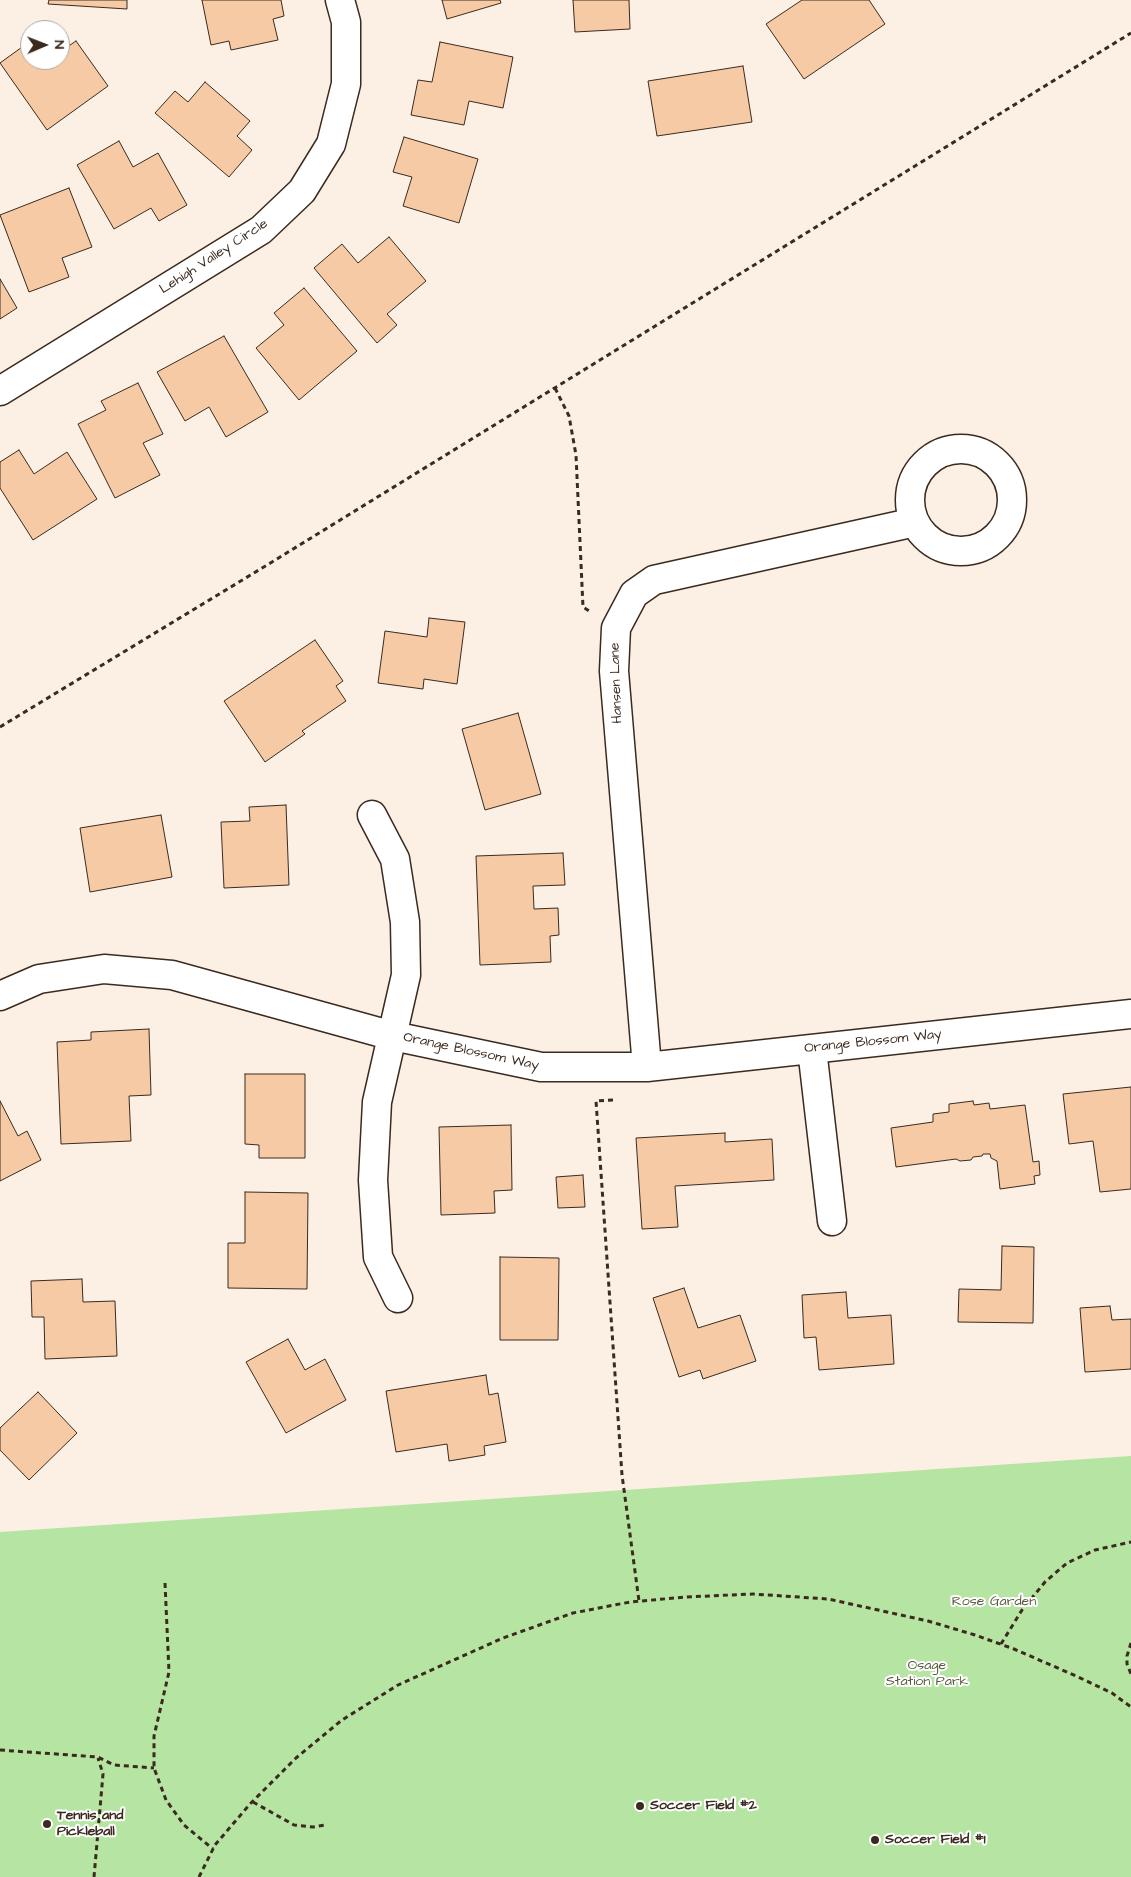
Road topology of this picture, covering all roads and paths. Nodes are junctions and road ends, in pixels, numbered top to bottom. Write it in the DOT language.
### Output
graph roads {
  1 [pos="340,0"];
  2 [pos="1131,33"];
  3 [pos="555,388"];
  4 [pos="0,391"];
  5 [pos="915,522"];
  6 [pos="616,628"];
  7 [pos="0,727"];
  8 [pos="372,814"];
  9 [pos="0,996"];
  10 [pos="1131,1014"];
  11 [pos="393,1036"];
  12 [pos="812,1049"];
  13 [pos="647,1067"];
  14 [pos="613,1100"];
  15 [pos="832,1221"];
  16 [pos="398,1298"];
  17 [pos="1131,1542"];
  18 [pos="165,1583"];
  19 [pos="639,1601"];
  20 [pos="1131,1643"];
  21 [pos="1001,1644"];
  22 [pos="1131,1674"];
  23 [pos="1131,1708"];
  24 [pos="0,1750"];
  25 [pos="98,1757"];
  26 [pos="154,1768"];
  27 [pos="252,1802"];
  28 [pos="325,1825"];
  29 [pos="213,1849"];
  30 [pos="94,1877"];
  31 [pos="199,1877"];
  1 -- 4 [label="street, Lehigh Valley Circle"];
  2 -- 3 [label="path"];
  3 -- 6 [label="path"];
  3 -- 7 [label="path"];
  5 -- 6 [label="street, Hansen Lane"];
  6 -- 13 [label="street, Hansen Lane"];
  8 -- 11 [label="street"];
  9 -- 11 [label="street, Orange Blossom Way"];
  10 -- 12 [label="street, Orange Blossom Way"];
  11 -- 13 [label="street, Orange Blossom Way"];
  11 -- 16 [label="street"];
  12 -- 13 [label="street, Orange Blossom Way"];
  12 -- 15 [label="street"];
  14 -- 19 [label="path"];
  17 -- 21 [label="path"];
  18 -- 26 [label="path"];
  19 -- 21 [label="path"];
  19 -- 27 [label="path"];
  20 -- 22 [label="path"];
  21 -- 23 [label="path"];
  24 -- 25 [label="path"];
  25 -- 26 [label="path"];
  25 -- 30 [label="path"];
  26 -- 29 [label="path"];
  27 -- 28 [label="path"];
  27 -- 29 [label="path"];
  29 -- 31 [label="path"];
}
